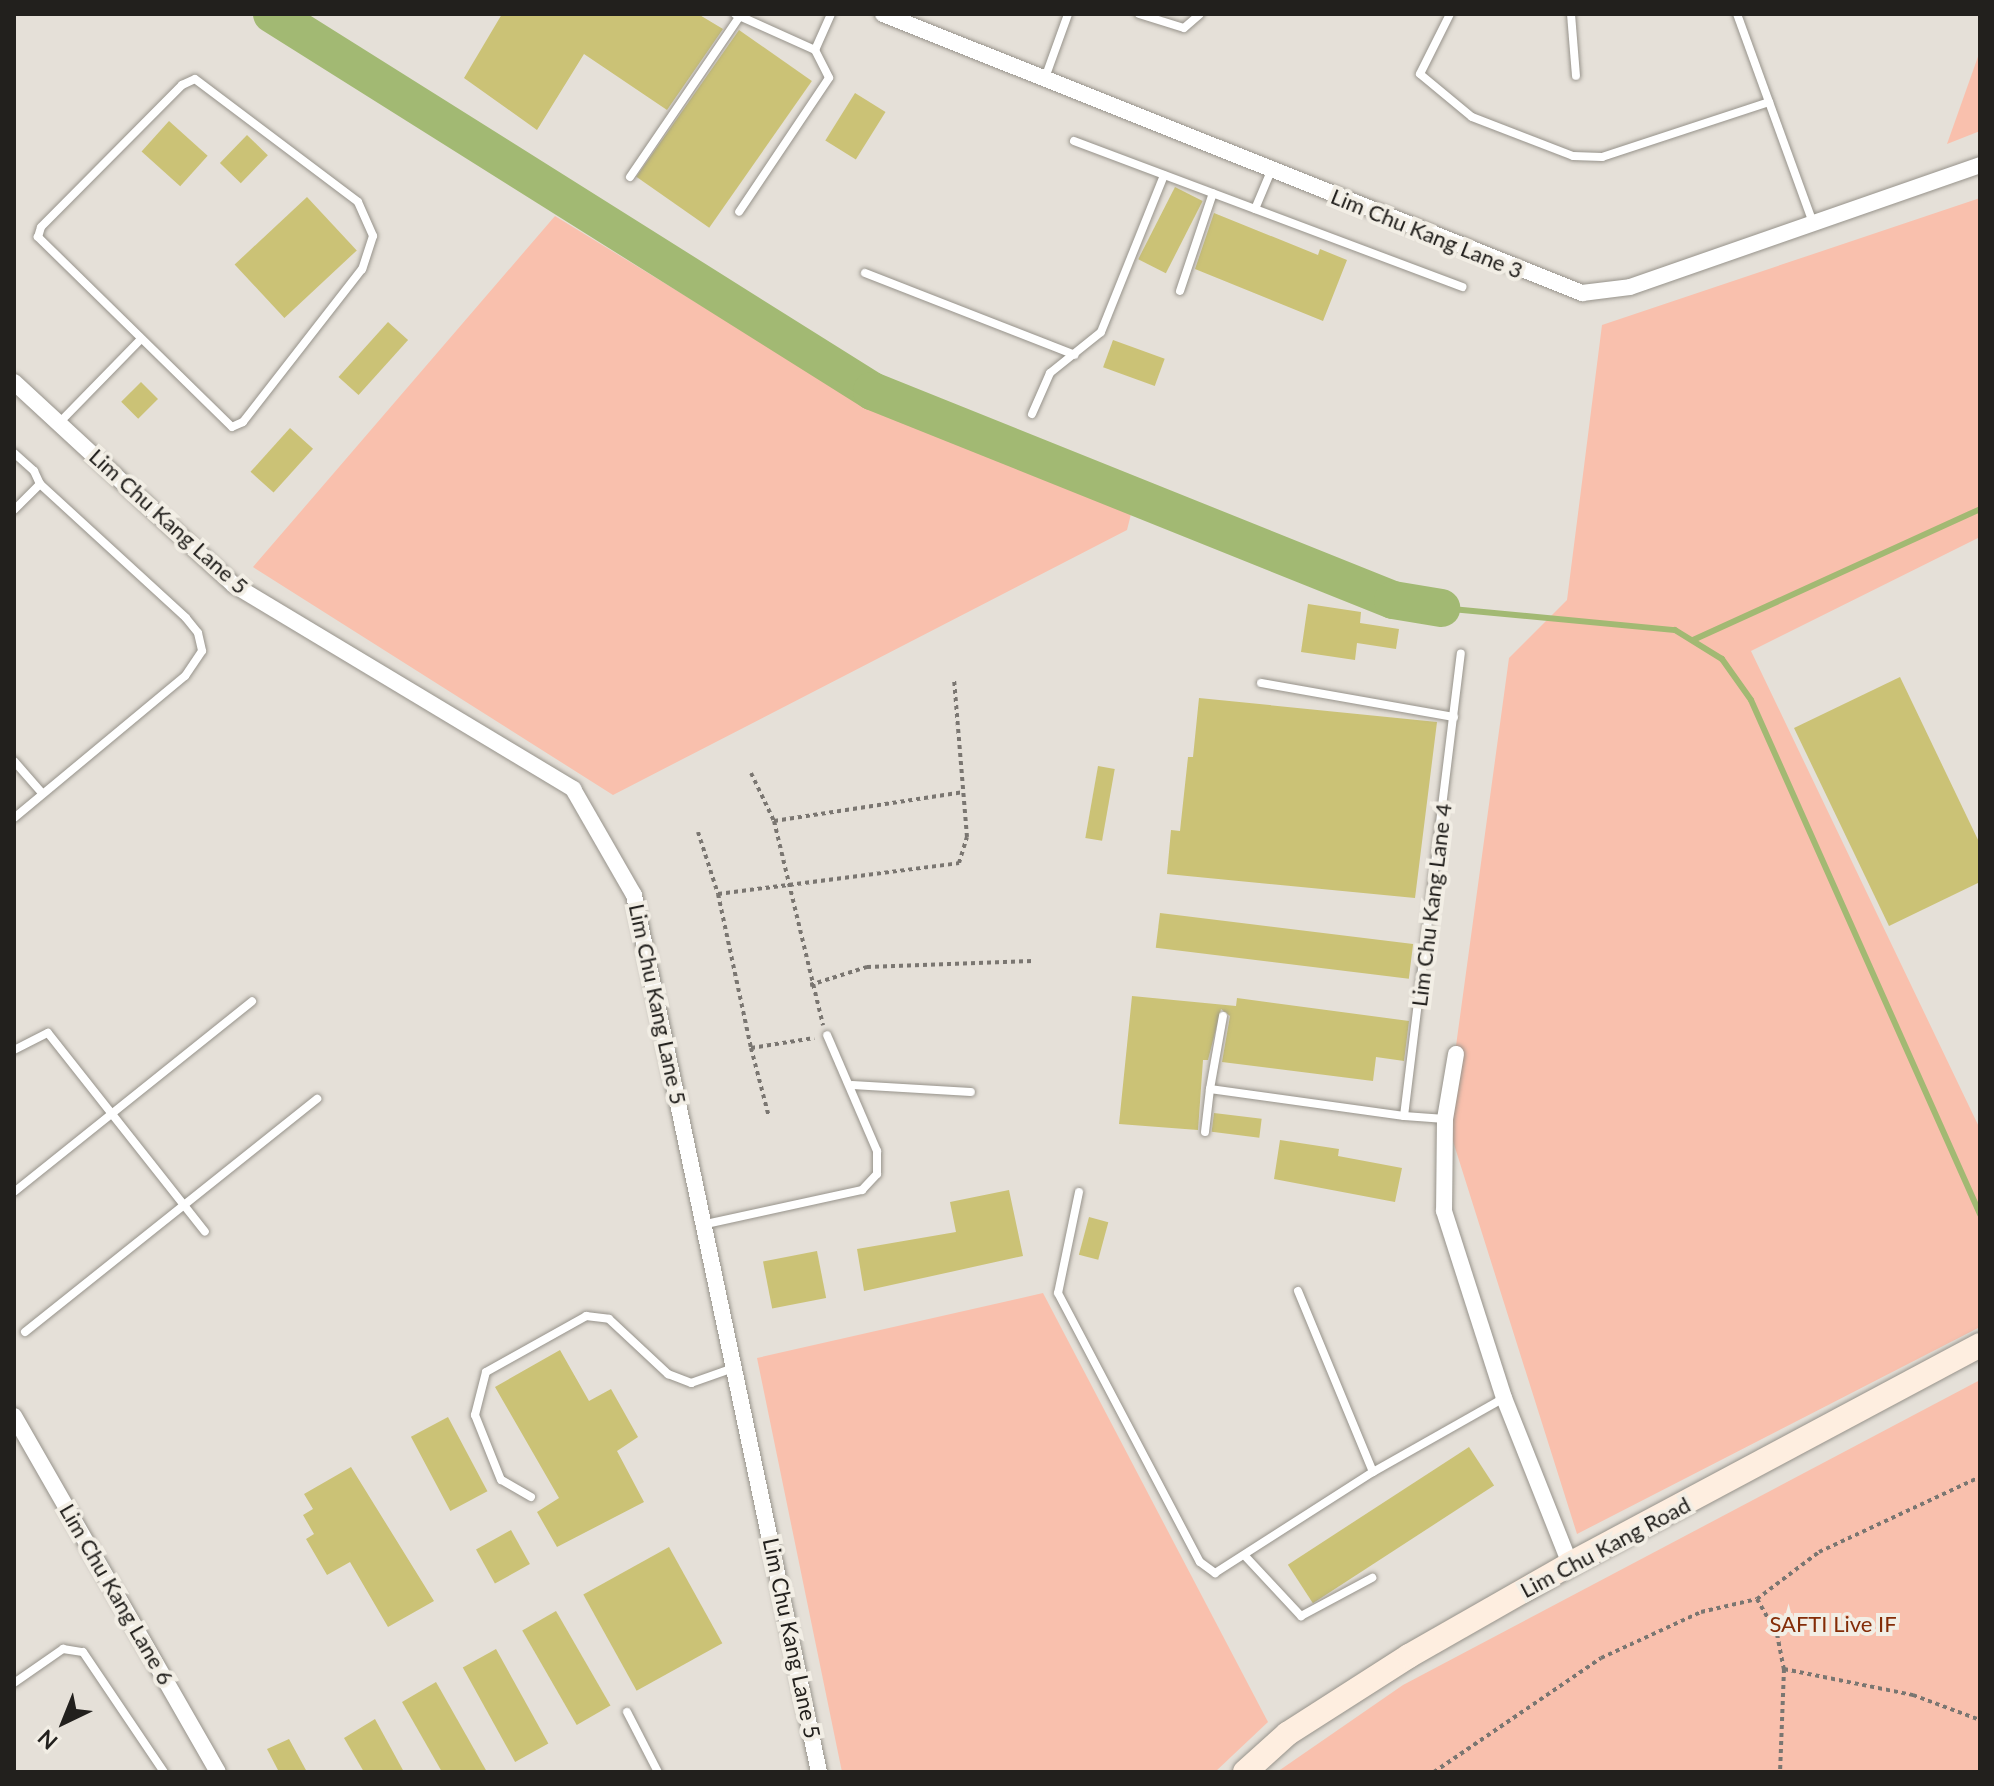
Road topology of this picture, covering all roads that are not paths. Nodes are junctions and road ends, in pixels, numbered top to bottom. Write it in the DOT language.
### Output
graph roads {
  1 [pos="831,14"];
  2 [pos="883,14"];
  3 [pos="1068,14"];
  4 [pos="1139,14"];
  5 [pos="1200,14"];
  6 [pos="1450,14"];
  7 [pos="1571,14"];
  8 [pos="1737,14"];
  9 [pos="738,15"];
  10 [pos="815,50"];
  11 [pos="1576,76"];
  12 [pos="1045,79"];
  13 [pos="1769,102"];
  14 [pos="1074,141"];
  15 [pos="1980,165"];
  16 [pos="1271,171"];
  17 [pos="1164,175"];
  18 [pos="630,177"];
  19 [pos="1213,193"];
  20 [pos="1255,209"];
  21 [pos="739,212"];
  22 [pos="1813,223"];
  23 [pos="865,273"];
  24 [pos="1463,287"];
  25 [pos="1180,291"];
  26 [pos="139,341"];
  27 [pos="1075,355"];
  28 [pos="15,384"];
  29 [pos="1032,414"];
  30 [pos="59,423"];
  31 [pos="14,453"];
  32 [pos="40,484"];
  33 [pos="14,510"];
  34 [pos="1461,653"];
  35 [pos="1261,683"];
  36 [pos="1454,717"];
  37 [pos="14,761"];
  38 [pos="42,793"];
  39 [pos="14,818"];
  40 [pos="252,1001"];
  41 [pos="1223,1016"];
  42 [pos="827,1035"];
  43 [pos="14,1050"];
  44 [pos="1456,1054"];
  45 [pos="852,1085"];
  46 [pos="1210,1089"];
  47 [pos="971,1092"];
  48 [pos="317,1099"];
  49 [pos="110,1112"];
  50 [pos="1404,1116"];
  51 [pos="1445,1119"];
  52 [pos="1205,1132"];
  53 [pos="14,1192"];
  54 [pos="1079,1192"];
  55 [pos="184,1204"];
  56 [pos="706,1224"];
  57 [pos="205,1232"];
  58 [pos="1298,1291"];
  59 [pos="25,1332"];
  60 [pos="1980,1345"];
  61 [pos="737,1366"];
  62 [pos="1504,1398"];
  63 [pos="14,1416"];
  64 [pos="1373,1472"];
  65 [pos="531,1497"];
  66 [pos="1246,1557"];
  67 [pos="1570,1564"];
  68 [pos="1372,1578"];
  69 [pos="14,1683"];
  70 [pos="627,1712"];
  71 [pos="164,1772"];
  72 [pos="218,1772"];
  73 [pos="658,1772"];
  74 [pos="819,1772"];
  75 [pos="1245,1772"];
  1 -- 10 [label="lane"];
  2 -- 12 [label="street, Lim Chu Kang Lane 3"];
  3 -- 12 [label="lane"];
  4 -- 5 [label="lane"];
  6 -- 13 [label="lane"];
  7 -- 11 [label="lane"];
  8 -- 13 [label="lane"];
  9 -- 10 [label="lane"];
  9 -- 18 [label="lane"];
  10 -- 21 [label="lane"];
  12 -- 16 [label="street, Lim Chu Kang Lane 3"];
  13 -- 22 [label="lane"];
  14 -- 17 [label="lane"];
  15 -- 22 [label="street, Lim Chu Kang Lane 3"];
  16 -- 20 [label="lane"];
  16 -- 22 [label="street, Lim Chu Kang Lane 3"];
  17 -- 19 [label="lane"];
  17 -- 27 [label="lane"];
  19 -- 20 [label="lane"];
  19 -- 25 [label="lane"];
  20 -- 24 [label="lane"];
  23 -- 27 [label="lane"];
  26 -- 26 [label="lane"];
  26 -- 30 [label="lane"];
  27 -- 29 [label="lane"];
  28 -- 30 [label="street, Lim Chu Kang Lane 5"];
  30 -- 56 [label="street, Lim Chu Kang Lane 5"];
  31 -- 32 [label="lane"];
  32 -- 33 [label="lane"];
  32 -- 38 [label="lane"];
  34 -- 36 [label="lane, Lim Chu Kang Lane 4"];
  35 -- 36 [label="lane"];
  36 -- 50 [label="lane, Lim Chu Kang Lane 4"];
  37 -- 38 [label="lane"];
  38 -- 39 [label="lane"];
  40 -- 49 [label="lane"];
  41 -- 46 [label="lane"];
  42 -- 45 [label="lane"];
  43 -- 49 [label="lane"];
  44 -- 51 [label="street"];
  45 -- 47 [label="lane"];
  45 -- 56 [label="lane"];
  46 -- 50 [label="lane"];
  46 -- 52 [label="lane"];
  48 -- 55 [label="lane"];
  49 -- 53 [label="lane"];
  49 -- 55 [label="lane"];
  50 -- 51 [label="lane"];
  51 -- 62 [label="street"];
  54 -- 66 [label="lane"];
  55 -- 57 [label="lane"];
  55 -- 59 [label="lane"];
  56 -- 61 [label="street, Lim Chu Kang Lane 5"];
  58 -- 64 [label="lane"];
  60 -- 67 [label="main road, Lim Chu Kang Road"];
  61 -- 65 [label="lane"];
  61 -- 74 [label="street, Lim Chu Kang Lane 5"];
  62 -- 64 [label="lane"];
  62 -- 67 [label="street"];
  63 -- 72 [label="street, Lim Chu Kang Lane 6"];
  64 -- 66 [label="lane"];
  66 -- 68 [label="lane"];
  67 -- 75 [label="main road, Lim Chu Kang Road"];
  69 -- 71 [label="lane"];
  70 -- 73 [label="lane"];
}
